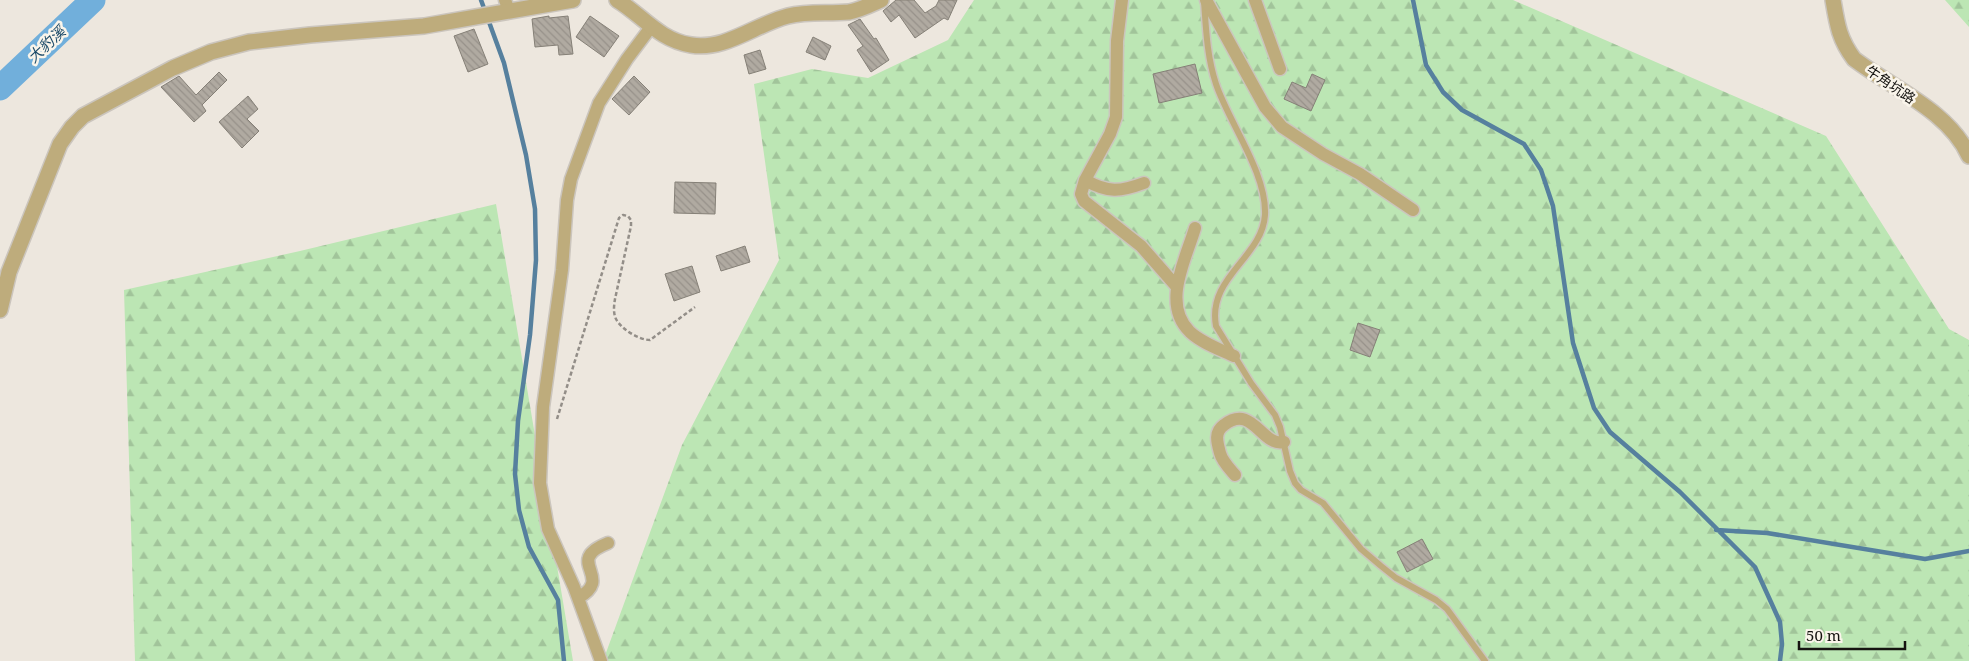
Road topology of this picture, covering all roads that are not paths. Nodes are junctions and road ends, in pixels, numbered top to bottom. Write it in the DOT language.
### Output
graph roads {
  1 [pos="573,0"];
  2 [pos="617,0"];
  3 [pos="880,0"];
  4 [pos="1122,0"];
  5 [pos="1205,0"];
  6 [pos="1255,0"];
  7 [pos="1833,0"];
  8 [pos="503,8"];
  9 [pos="651,27"];
  10 [pos="1280,69"];
  11 [pos="1969,156"];
  12 [pos="1085,180"];
  13 [pos="1144,183"];
  14 [pos="1414,210"];
  15 [pos="1195,228"];
  16 [pos="1177,287"];
  17 [pos="0,310"];
  18 [pos="1234,356"];
  19 [pos="1284,442"];
  20 [pos="1235,475"];
  21 [pos="608,543"];
  22 [pos="578,598"];
  23 [pos="601,661"];
  24 [pos="1485,661"];
  1 -- 8 [label="street"];
  2 -- 9 [label="street"];
  3 -- 9 [label="street"];
  4 -- 12 [label="street"];
  5 -- 14 [label="street"];
  5 -- 18 [label="lane"];
  6 -- 10 [label="street"];
  7 -- 11 [label="street, 牛角坑路"];
  8 -- 17 [label="street"];
  9 -- 22 [label="street"];
  12 -- 13 [label="street"];
  12 -- 16 [label="street"];
  15 -- 16 [label="street"];
  16 -- 18 [label="street"];
  18 -- 19 [label="lane"];
  19 -- 20 [label="street"];
  19 -- 24 [label="lane"];
  21 -- 22 [label="street"];
  22 -- 23 [label="street"];
}
